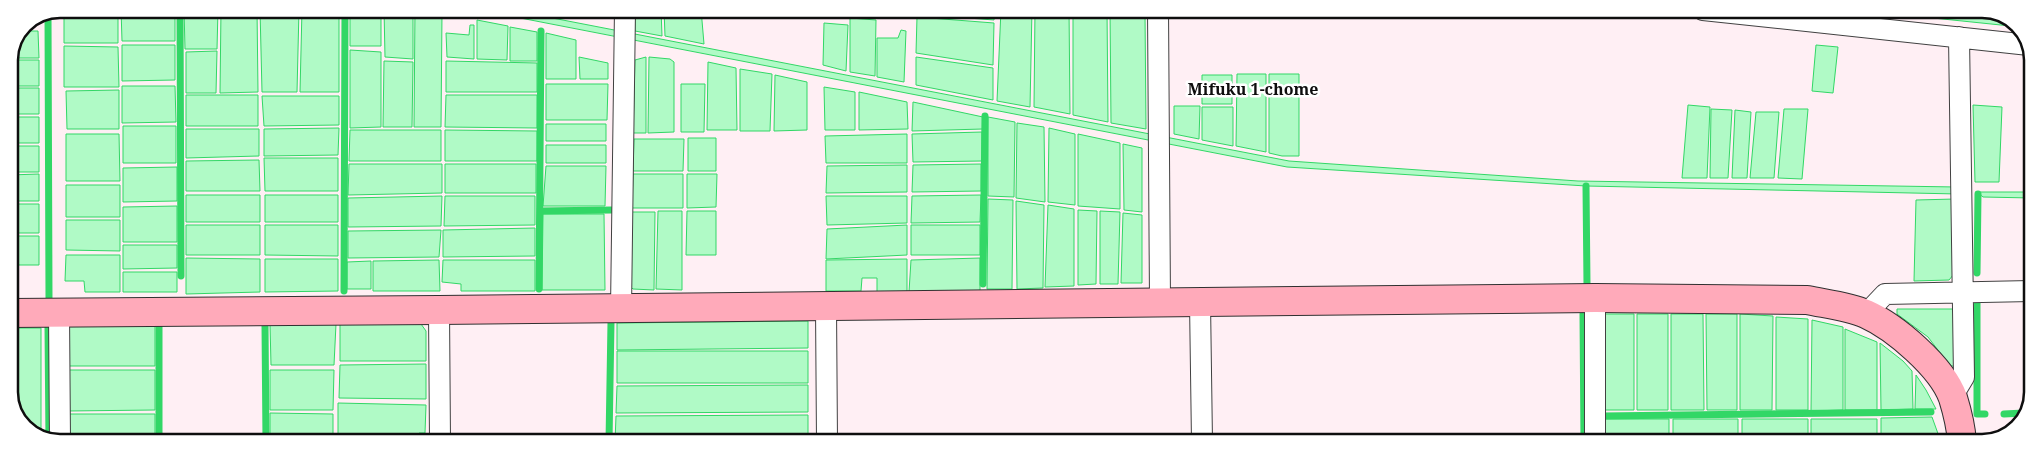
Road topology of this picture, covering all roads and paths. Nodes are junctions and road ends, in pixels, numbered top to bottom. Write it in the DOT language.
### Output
graph roads {
  1 [pos="624,18"];
  2 [pos="1158,18"];
  3 [pos="1778,18"];
  4 [pos="1959,37"];
  5 [pos="2020,44"];
  6 [pos="2024,291"];
  7 [pos="1963,293"];
  8 [pos="1595,298"];
  9 [pos="1160,302"];
  10 [pos="1200,302"];
  11 [pos="826,307"];
  12 [pos="621,309"];
  13 [pos="439,310"];
  14 [pos="59,312"];
  15 [pos="18,313"];
  16 [pos="1866,314"];
  17 [pos="1952,397"];
  18 [pos="60,433"];
  19 [pos="440,433"];
  20 [pos="827,433"];
  21 [pos="1202,433"];
  22 [pos="1595,433"];
  23 [pos="1960,433"];
  1 -- 12 [label="street"];
  2 -- 9 [label="street"];
  3 -- 4 [label="street"];
  4 -- 5 [label="street"];
  4 -- 7 [label="street"];
  6 -- 7 [label="street"];
  7 -- 16 [label="street"];
  7 -- 17 [label="street"];
  8 -- 10 [label="street"];
  8 -- 16 [label="street"];
  8 -- 22 [label="street"];
  9 -- 10 [label="street"];
  9 -- 11 [label="street"];
  10 -- 21 [label="street"];
  11 -- 12 [label="street"];
  11 -- 20 [label="street"];
  12 -- 13 [label="street"];
  13 -- 14 [label="street"];
  13 -- 19 [label="street"];
  14 -- 15 [label="street"];
  14 -- 18 [label="street"];
  16 -- 17 [label="street"];
  17 -- 23 [label="street"];
}
